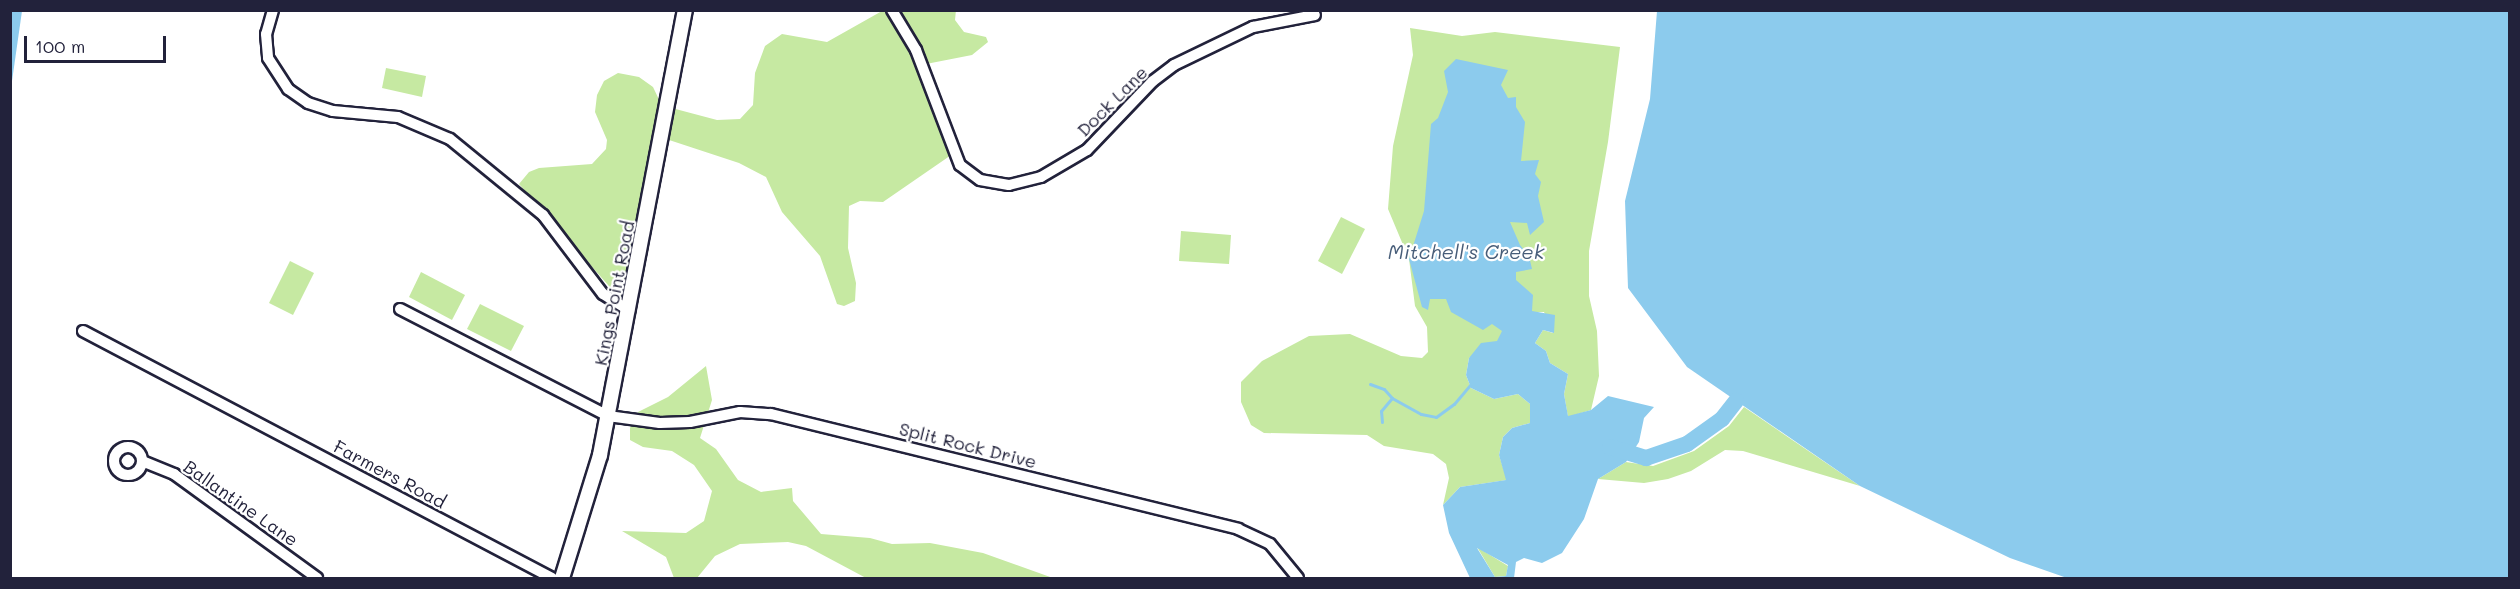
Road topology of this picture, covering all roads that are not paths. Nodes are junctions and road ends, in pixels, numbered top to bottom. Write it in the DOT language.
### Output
graph roads {
  1 [pos="273,10"];
  2 [pos="686,10"];
  3 [pos="892,10"];
  4 [pos="1315,15"];
  5 [pos="400,309"];
  6 [pos="629,310"];
  7 [pos="83,331"];
  8 [pos="608,416"];
  9 [pos="142,461"];
  10 [pos="317,579"];
  11 [pos="552,579"];
  12 [pos="562,579"];
  13 [pos="1298,579"];
  1 -- 6 [label="street"];
  2 -- 6 [label="main road, Kings Point Road"];
  3 -- 4 [label="street, Dock Lane"];
  5 -- 8 [label="street, Split Rock Drive"];
  6 -- 8 [label="main road, Kings Point Road"];
  7 -- 11 [label="street, Farmers Road"];
  8 -- 12 [label="main road, Kings Point Road"];
  8 -- 13 [label="street, Split Rock Drive"];
  9 -- 10 [label="street, Ballantine Lane"];
}
